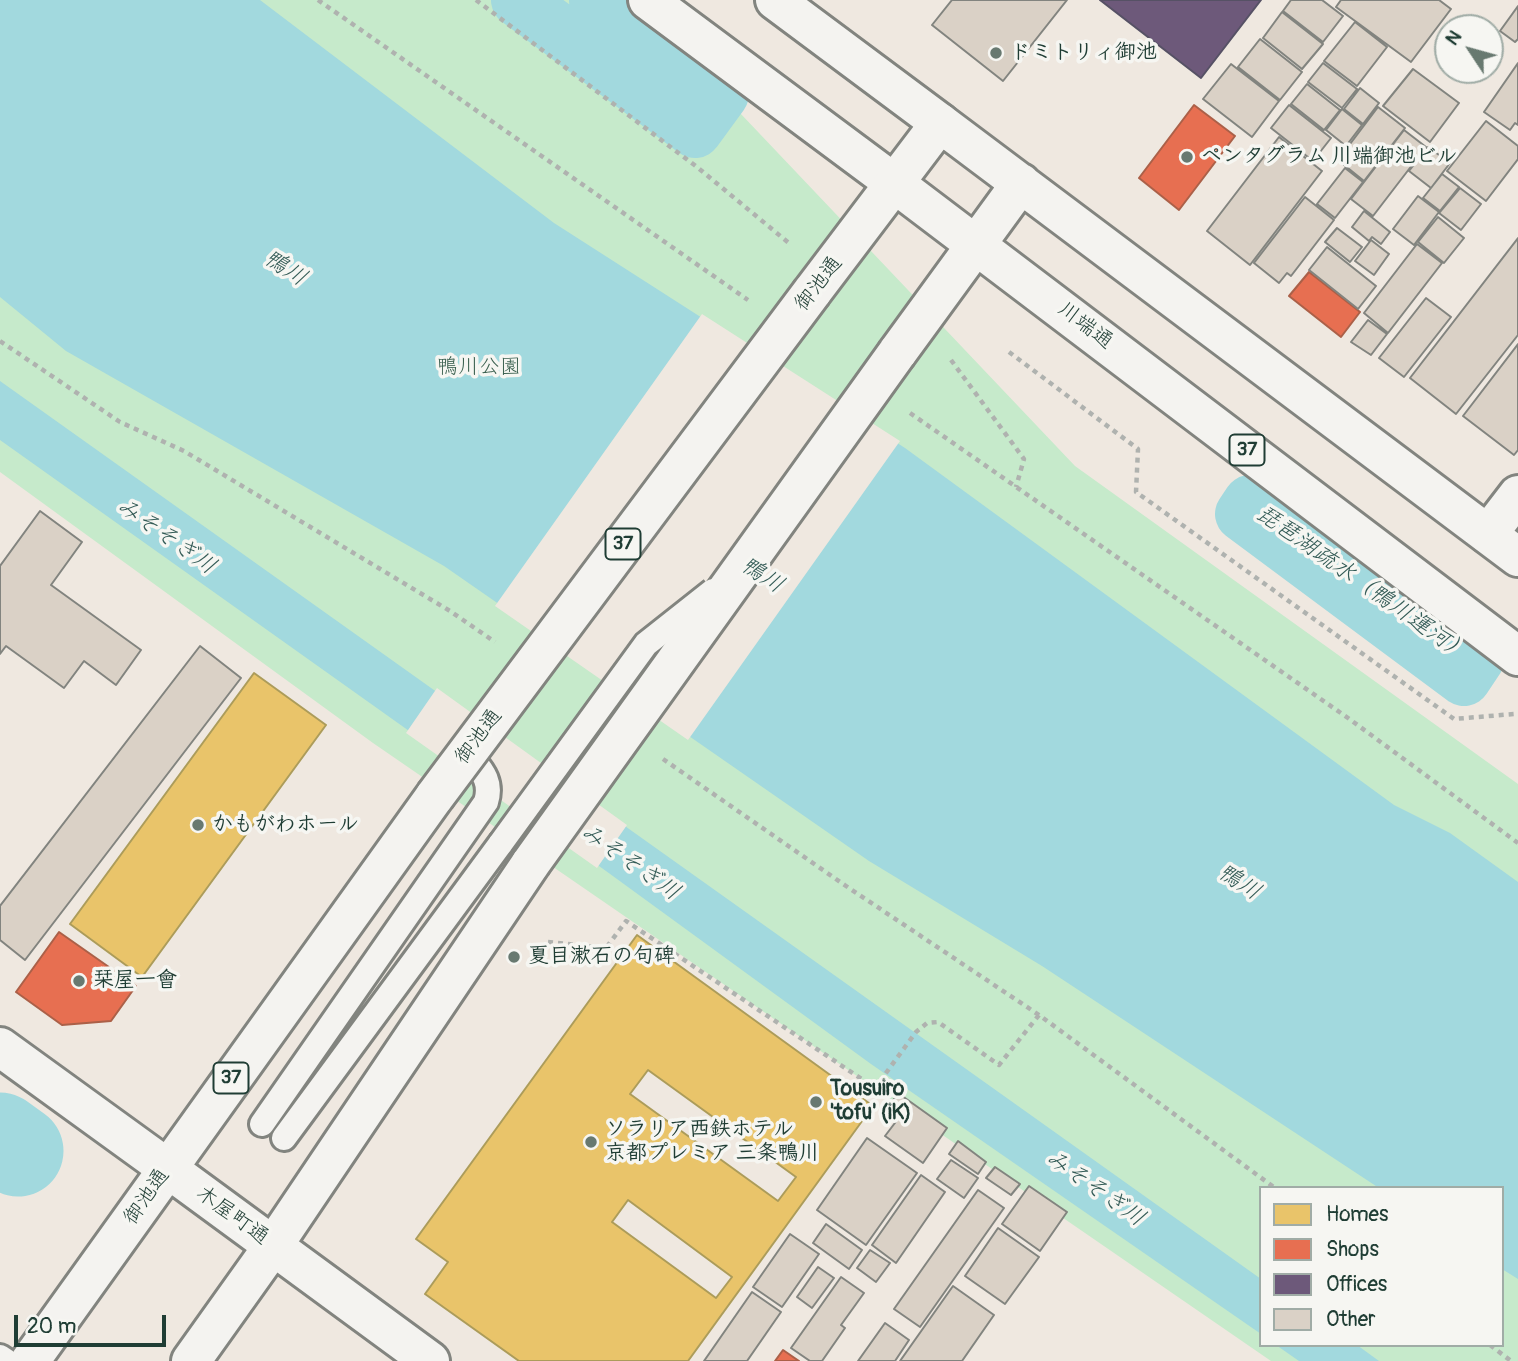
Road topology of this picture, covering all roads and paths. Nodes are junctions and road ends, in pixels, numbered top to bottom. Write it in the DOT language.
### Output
graph roads {
  1 [pos="318,0"];
  2 [pos="476,0"];
  3 [pos="648,0"];
  4 [pos="775,0"];
  5 [pos="940,123"];
  6 [pos="894,183"];
  7 [pos="1021,183"];
  8 [pos="976,244"];
  9 [pos="792,246"];
  10 [pos="755,306"];
  11 [pos="1009,352"];
  12 [pos="951,360"];
  13 [pos="904,409"];
  14 [pos="1016,487"];
  15 [pos="1518,495"];
  16 [pos="1488,534"];
  17 [pos="1518,557"];
  18 [pos="1518,656"];
  19 [pos="1518,716"];
  20 [pos="467,752"];
  21 [pos="1518,843"];
  22 [pos="516,853"];
  23 [pos="548,942"];
  24 [pos="1039,1015"];
  25 [pos="0,1047"];
  26 [pos="262,1124"];
  27 [pos="284,1138"];
  28 [pos="167,1168"];
  29 [pos="273,1246"];
  30 [pos="1493,1347"];
  31 [pos="0,1357"];
  32 [pos="6,1361"];
  33 [pos="30,1361"];
  34 [pos="191,1361"];
  35 [pos="430,1361"];
  36 [pos="1511,1361"];
  1 -- 10 [label="path"];
  2 -- 9 [label="path"];
  3 -- 6 [label="main road, 川端通"];
  4 -- 5 [label="main road"];
  5 -- 6 [label="main road, 御池通 / 37"];
  5 -- 7 [label="main road"];
  6 -- 8 [label="main road, 川端通 / 37"];
  6 -- 20 [label="main road, 御池通 / 37, bridge"];
  7 -- 8 [label="main road"];
  7 -- 16 [label="main road"];
  8 -- 18 [label="main road, 川端通 / 37"];
  8 -- 22 [label="main road, bridge"];
  11 -- 19 [label="path"];
  12 -- 14 [label="path"];
  13 -- 14 [label="path"];
  14 -- 21 [label="path"];
  15 -- 16 [label="main road"];
  16 -- 17 [label="main road"];
  20 -- 26 [label="lane"];
  20 -- 28 [label="main road, 御池通 / 37, bridge"];
  22 -- 27 [label="lane"];
  22 -- 29 [label="main road"];
  23 -- 24 [label="path"];
  25 -- 28 [label="main road, 木屋町通"];
  28 -- 29 [label="main road, 木屋町通"];
  28 -- 33 [label="main road, 御池通 / 37"];
  29 -- 34 [label="main road"];
  29 -- 35 [label="main road, 木屋町通"];
  30 -- 36 [label="path"];
  31 -- 32 [label="lane"];
}
